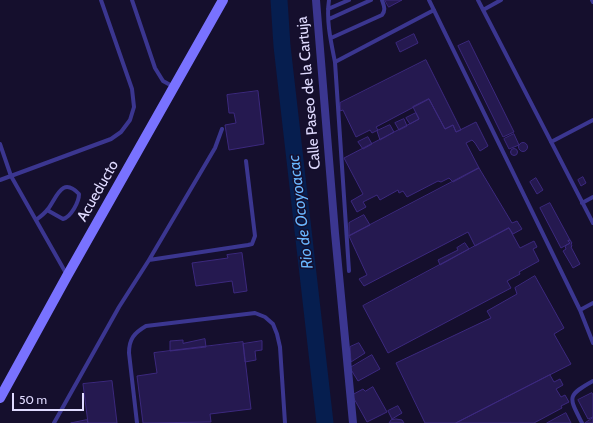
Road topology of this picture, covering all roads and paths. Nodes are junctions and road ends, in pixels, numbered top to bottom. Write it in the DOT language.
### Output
graph roads {
  1 [pos="101,0"];
  2 [pos="132,0"];
  3 [pos="223,0"];
  4 [pos="316,0"];
  5 [pos="330,0"];
  6 [pos="349,0"];
  7 [pos="371,0"];
  8 [pos="382,0"];
  9 [pos="428,0"];
  10 [pos="478,0"];
  11 [pos="501,0"];
  12 [pos="328,9"];
  13 [pos="434,10"];
  14 [pos="483,10"];
  15 [pos="329,19"];
  16 [pos="331,38"];
  17 [pos="335,62"];
  18 [pos="175,87"];
  19 [pos="593,120"];
  20 [pos="222,129"];
  21 [pos="551,142"];
  22 [pos="0,144"];
  23 [pos="246,161"];
  24 [pos="11,176"];
  25 [pos="0,180"];
  26 [pos="593,197"];
  27 [pos="582,203"];
  28 [pos="47,210"];
  29 [pos="36,220"];
  30 [pos="593,224"];
  31 [pos="149,260"];
  32 [pos="349,271"];
  33 [pos="67,276"];
  34 [pos="593,303"];
  35 [pos="580,310"];
  36 [pos="593,343"];
  37 [pos="593,381"];
  38 [pos="0,398"];
  39 [pos="54,423"];
  40 [pos="137,423"];
  41 [pos="285,423"];
  42 [pos="354,423"];
  43 [pos="582,423"];
  1 -- 24 [label="lane"];
  2 -- 18 [label="lane"];
  3 -- 18 [label="main road, Acueducto"];
  4 -- 42 [label="street, Calle Paseo de la Cartuja"];
  5 -- 12 [label="lane"];
  6 -- 12 [label="lane"];
  7 -- 15 [label="lane"];
  8 -- 16 [label="lane"];
  9 -- 13 [label="lane"];
  10 -- 14 [label="lane"];
  11 -- 14 [label="lane"];
  12 -- 15 [label="lane"];
  13 -- 17 [label="lane"];
  13 -- 35 [label="lane"];
  14 -- 21 [label="lane"];
  15 -- 16 [label="lane"];
  16 -- 17 [label="lane"];
  17 -- 32 [label="lane"];
  18 -- 33 [label="main road, Acueducto"];
  19 -- 21 [label="lane"];
  20 -- 31 [label="lane"];
  21 -- 27 [label="lane"];
  22 -- 24 [label="lane"];
  23 -- 31 [label="lane"];
  24 -- 25 [label="lane"];
  24 -- 29 [label="lane"];
  26 -- 27 [label="lane"];
  27 -- 30 [label="lane"];
  28 -- 28 [label="lane"];
  28 -- 29 [label="lane"];
  29 -- 33 [label="lane"];
  31 -- 39 [label="lane"];
  33 -- 38 [label="main road, Acueducto"];
  34 -- 35 [label="lane"];
  35 -- 36 [label="lane"];
  37 -- 43 [label="lane"];
  40 -- 41 [label="lane"];
}
